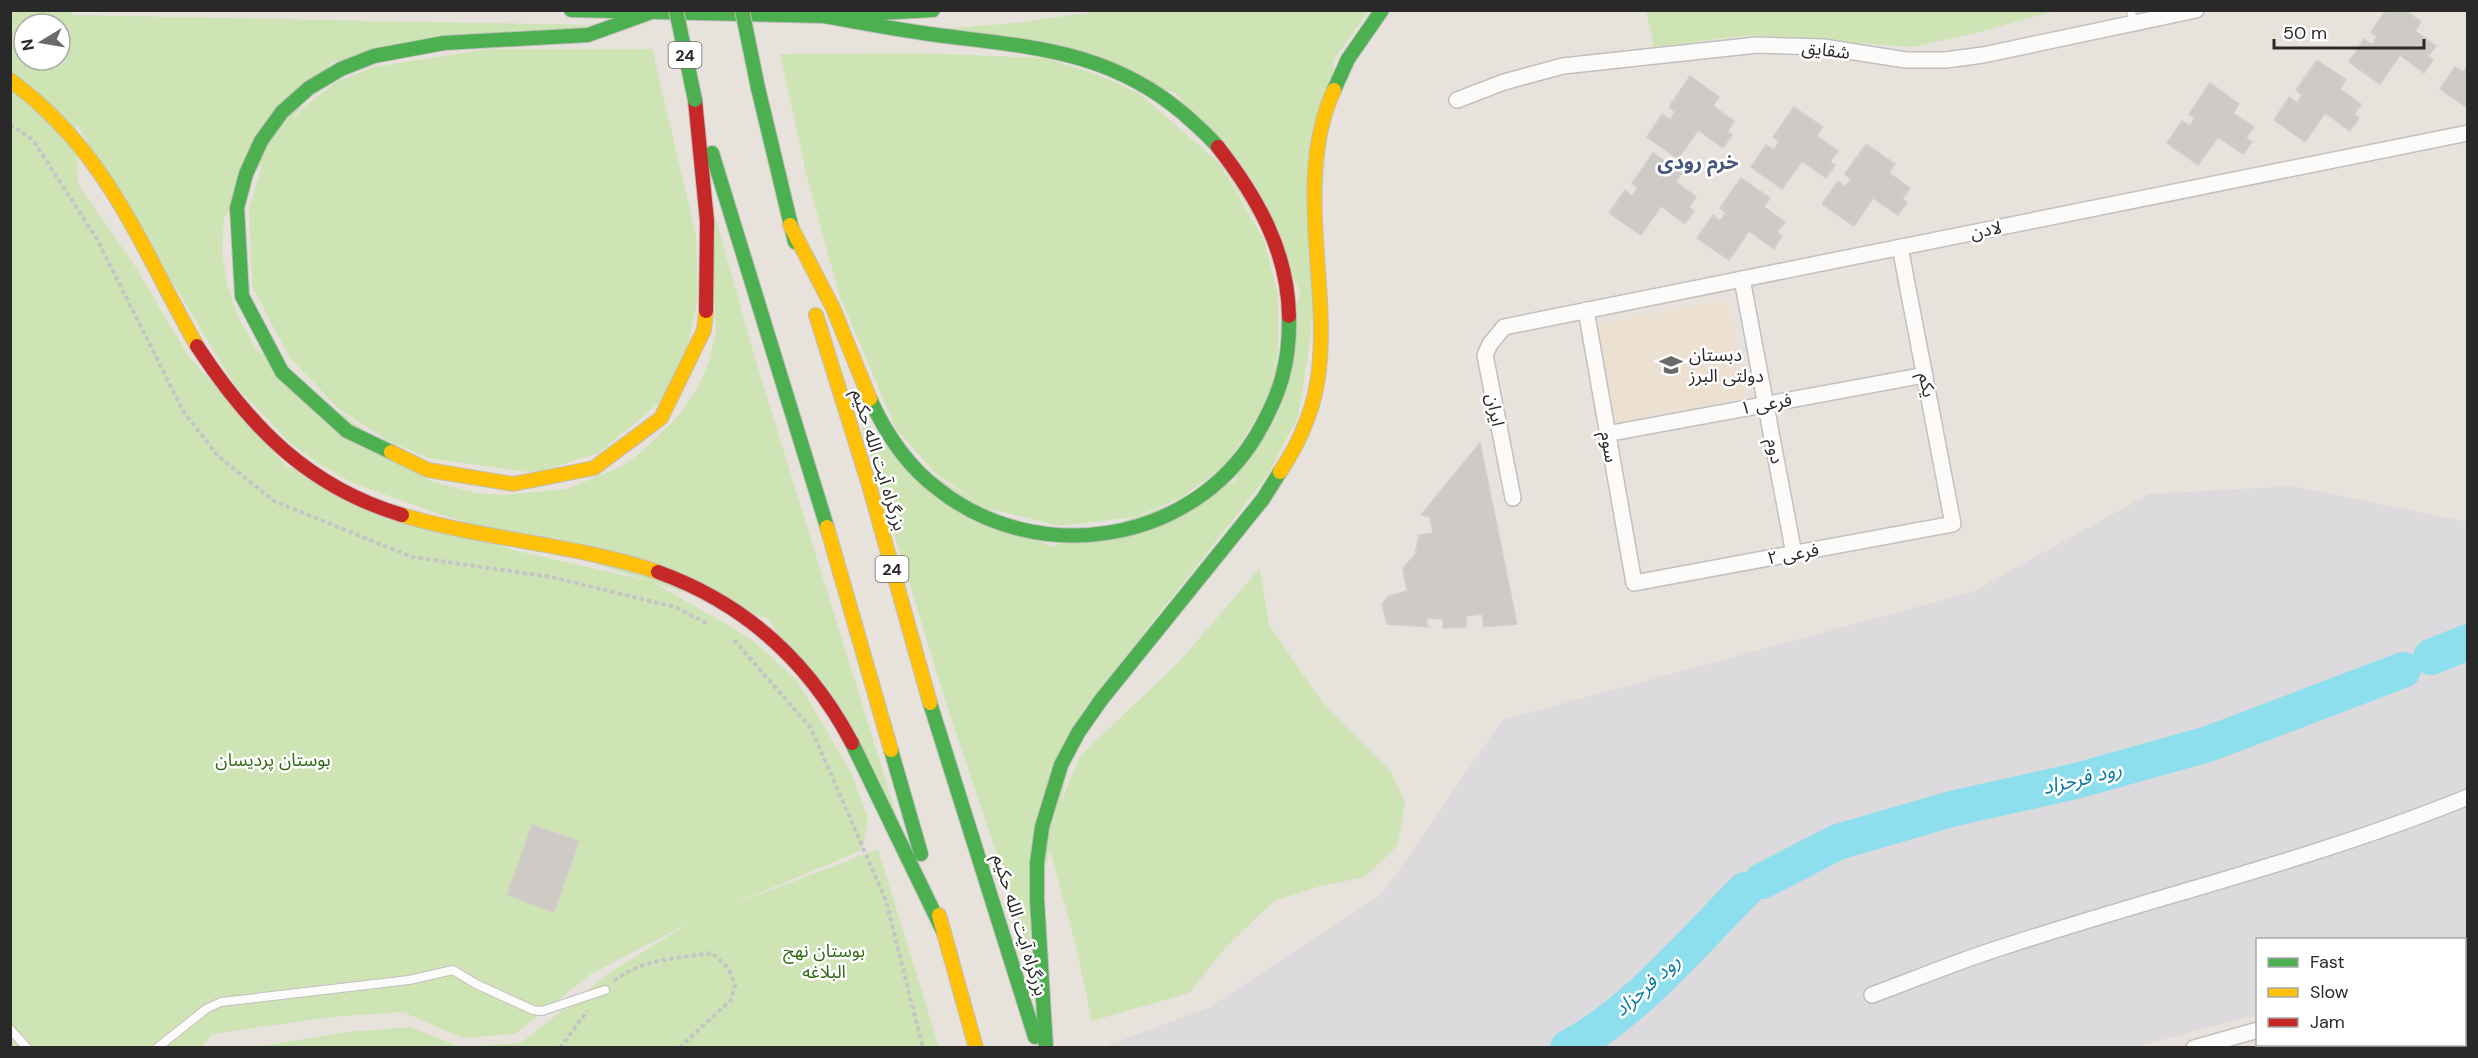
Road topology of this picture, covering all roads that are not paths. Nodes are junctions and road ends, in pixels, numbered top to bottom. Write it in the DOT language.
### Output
graph roads {
  1 [pos="572,10"];
  2 [pos="676,10"];
  3 [pos="742,10"];
  4 [pos="933,10"];
  5 [pos="1382,10"];
  6 [pos="2196,10"];
  7 [pos="649,13"];
  8 [pos="824,16"];
  9 [pos="2132,17"];
  10 [pos="10,81"];
  11 [pos="695,100"];
  12 [pos="1457,100"];
  13 [pos="2468,133"];
  14 [pos="790,225"];
  15 [pos="1900,247"];
  16 [pos="1742,279"];
  17 [pos="1586,310"];
  18 [pos="1504,327"];
  19 [pos="1925,375"];
  20 [pos="1766,404"];
  21 [pos="1606,434"];
  22 [pos="1513,498"];
  23 [pos="1953,524"];
  24 [pos="1794,554"];
  25 [pos="1634,583"];
  26 [pos="2468,797"];
  27 [pos="944,933"];
  28 [pos="606,990"];
  29 [pos="1872,995"];
  30 [pos="10,1029"];
  31 [pos="2256,1031"];
  32 [pos="27,1047"];
  33 [pos="157,1047"];
  34 [pos="976,1047"];
  35 [pos="1039,1047"];
  36 [pos="1046,1047"];
  37 [pos="2194,1047"];
  1 -- 7 [label="highway"];
  2 -- 11 [label="highway, 24, bridge"];
  3 -- 14 [label="highway, بزرگراه آیت الله حکیم / 24, bridge"];
  4 -- 8 [label="highway"];
  5 -- 36 [label="highway"];
  6 -- 9 [label="street, شقایق"];
  7 -- 8 [label="highway"];
  7 -- 11 [label="highway"];
  8 -- 14 [label="highway"];
  9 -- 12 [label="street, شقایق"];
  10 -- 27 [label="highway"];
  11 -- 27 [label="highway, 24"];
  13 -- 15 [label="street, لادن"];
  14 -- 35 [label="highway, بزرگراه آیت الله حکیم / 24"];
  15 -- 16 [label="street, لادن"];
  15 -- 19 [label="street, یکم"];
  16 -- 17 [label="street, لادن"];
  16 -- 20 [label="street, دوم"];
  17 -- 18 [label="street, لادن"];
  17 -- 21 [label="street, سوم"];
  18 -- 22 [label="street, ایران"];
  19 -- 20 [label="street, فرعی ۱"];
  19 -- 23 [label="street, یکم"];
  20 -- 21 [label="street, فرعی ۱"];
  20 -- 24 [label="street, دوم"];
  21 -- 25 [label="street, سوم"];
  23 -- 24 [label="street, فرعی ۲"];
  24 -- 25 [label="street, فرعی ۲"];
  26 -- 29 [label="street"];
  27 -- 34 [label="highway, 24"];
  28 -- 33 [label="lane"];
  30 -- 32 [label="lane"];
  31 -- 37 [label="street"];
}
